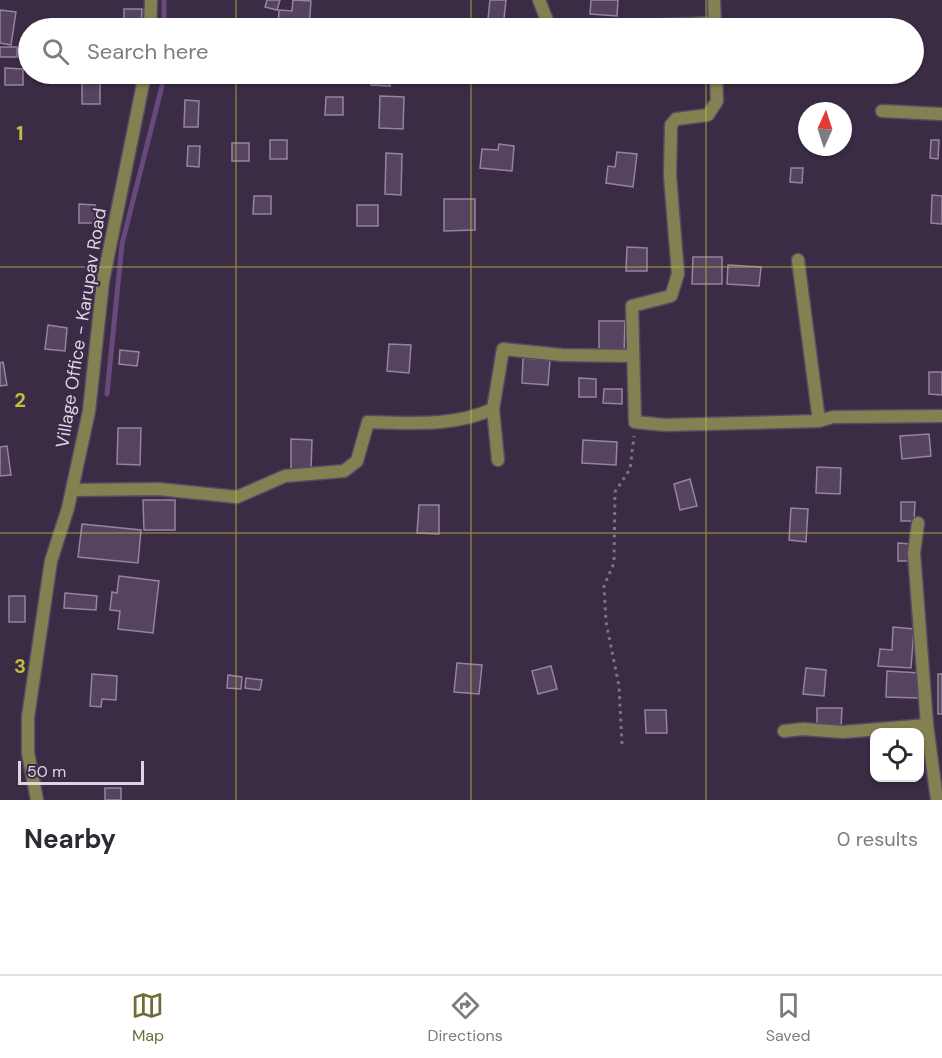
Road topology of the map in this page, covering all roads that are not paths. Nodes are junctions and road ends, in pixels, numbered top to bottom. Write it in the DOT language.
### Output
graph roads {
  1 [pos="151,0"];
  2 [pos="539,0"];
  3 [pos="714,0"];
  4 [pos="150,18"];
  5 [pos="546,18"];
  6 [pos="715,18"];
  7 [pos="143,84"];
  8 [pos="716,84"];
  9 [pos="882,111"];
  10 [pos="942,114"];
  11 [pos="798,260"];
  12 [pos="632,356"];
  13 [pos="493,409"];
  14 [pos="942,416"];
  15 [pos="819,421"];
  16 [pos="498,460"];
  17 [pos="72,490"];
  18 [pos="918,523"];
  19 [pos="927,725"];
  20 [pos="784,731"];
  21 [pos="37,800"];
  22 [pos="937,800"];
  1 -- 4 [label="street"];
  2 -- 5 [label="street"];
  3 -- 6 [label="street"];
  7 -- 17 [label="street, Village Office - Karupav Road"];
  8 -- 12 [label="street"];
  9 -- 10 [label="street"];
  11 -- 15 [label="street"];
  12 -- 13 [label="street"];
  12 -- 15 [label="street"];
  13 -- 16 [label="street"];
  13 -- 17 [label="street"];
  14 -- 15 [label="street"];
  17 -- 21 [label="street, Village Office - Karupav Road"];
  18 -- 19 [label="street"];
  19 -- 20 [label="street"];
  19 -- 22 [label="street"];
}
